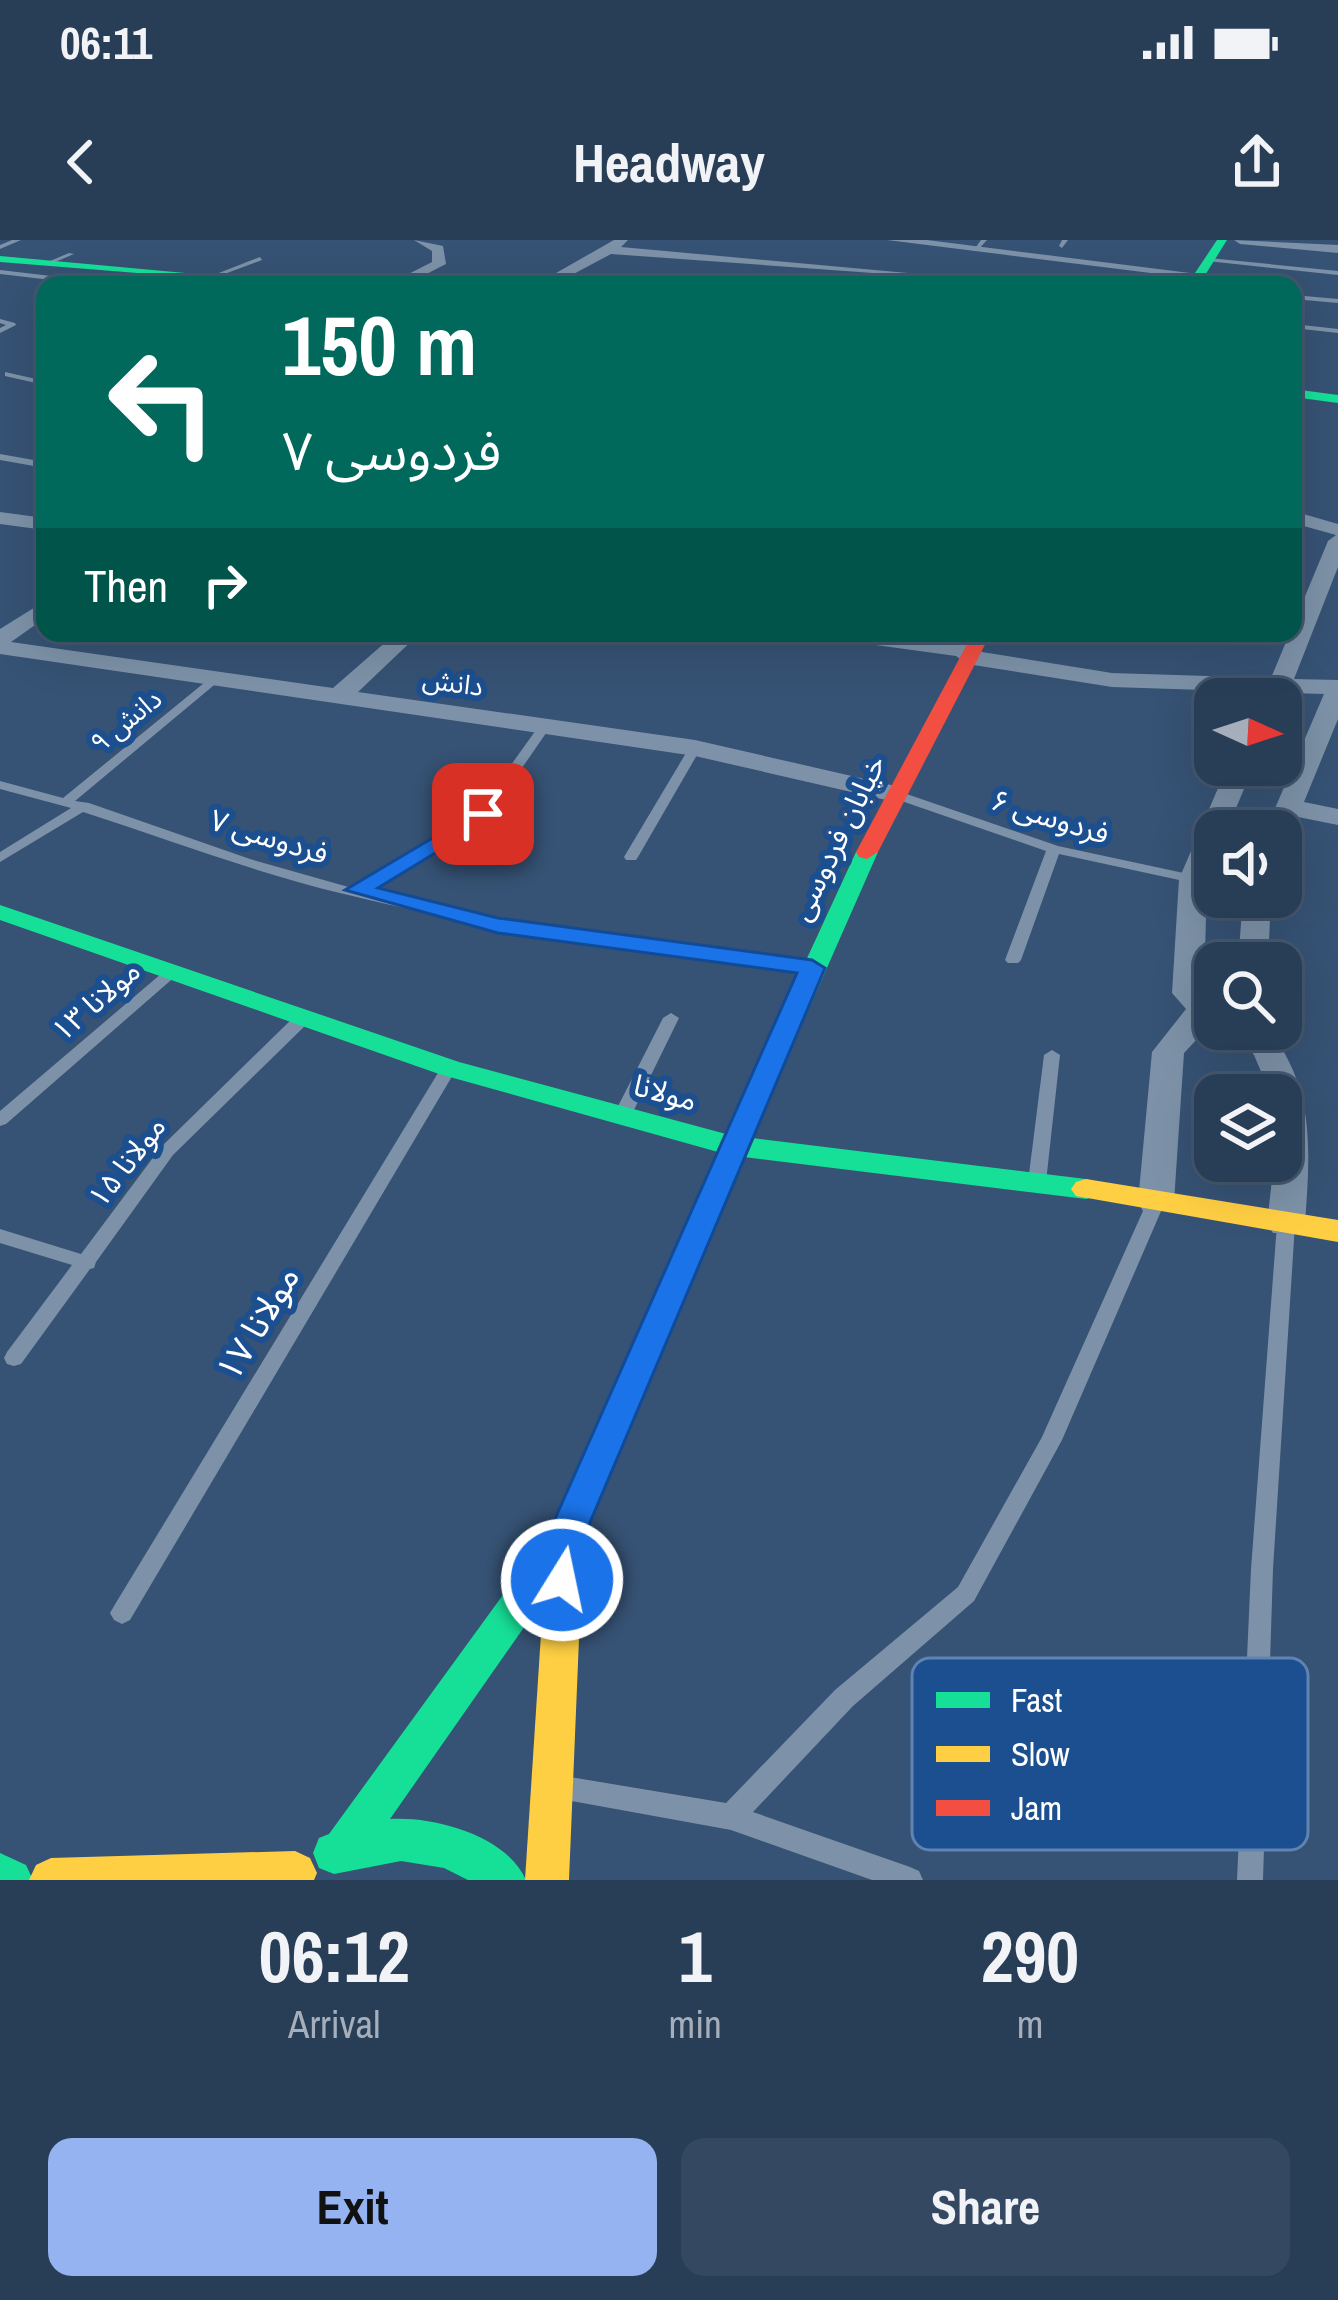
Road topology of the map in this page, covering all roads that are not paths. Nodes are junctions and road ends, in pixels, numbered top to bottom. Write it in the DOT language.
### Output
graph roads {
  1 [pos="420,240"];
  2 [pos="893,240"];
  3 [pos="1240,240"];
  4 [pos="764,241"];
  5 [pos="1312,243"];
  6 [pos="615,245"];
  7 [pos="979,245"];
  8 [pos="1338,249"];
  9 [pos="3,256"];
  10 [pos="260,259"];
  11 [pos="745,260"];
  12 [pos="1193,265"];
  13 [pos="1338,272"];
  14 [pos="62,276"];
  15 [pos="163,276"];
  16 [pos="216,276"];
  17 [pos="413,276"];
  18 [pos="558,276"];
  19 [pos="926,276"];
  20 [pos="1302,298"];
  21 [pos="1338,301"];
  22 [pos="0,321"];
  23 [pos="1302,327"];
  24 [pos="0,331"];
  25 [pos="1338,331"];
  26 [pos="8,374"];
  27 [pos="36,381"];
  28 [pos="1336,393"];
  29 [pos="1302,394"];
  30 [pos="0,457"];
  31 [pos="36,463"];
  32 [pos="0,518"];
  33 [pos="1302,520"];
  34 [pos="36,523"];
  35 [pos="1338,530"];
  36 [pos="1338,541"];
  37 [pos="1302,605"];
  38 [pos="1338,607"];
  39 [pos="36,615"];
  40 [pos="399,642"];
  41 [pos="925,642"];
  42 [pos="1291,642"];
  43 [pos="0,643"];
  44 [pos="973,647"];
  45 [pos="1281,678"];
  46 [pos="215,679"];
  47 [pos="1194,686"];
  48 [pos="1338,689"];
  49 [pos="1302,691"];
  50 [pos="339,697"];
  51 [pos="545,726"];
  52 [pos="695,748"];
  53 [pos="0,785"];
  54 [pos="895,794"];
  55 [pos="67,801"];
  56 [pos="85,806"];
  57 [pos="1287,810"];
  58 [pos="1338,817"];
  59 [pos="1302,821"];
  60 [pos="1054,849"];
  61 [pos="631,856"];
  62 [pos="0,858"];
  63 [pos="1194,874"];
  64 [pos="1192,879"];
  65 [pos="357,890"];
  66 [pos="2,914"];
  67 [pos="1013,960"];
  68 [pos="812,968"];
  69 [pos="173,970"];
  70 [pos="1194,997"];
  71 [pos="304,1017"];
  72 [pos="671,1018"];
  73 [pos="1194,1025"];
  74 [pos="1270,1050"];
  75 [pos="1052,1055"];
  76 [pos="449,1068"];
  77 [pos="622,1116"];
  78 [pos="0,1120"];
  79 [pos="733,1146"];
  80 [pos="1037,1182"];
  81 [pos="1156,1202"];
  82 [pos="1286,1224"];
  83 [pos="1338,1231"];
  84 [pos="0,1236"];
  85 [pos="88,1263"];
  86 [pos="14,1358"];
  87 [pos="565,1539"];
  88 [pos="122,1613"];
  89 [pos="1259,1658"];
  90 [pos="549,1786"];
  91 [pos="731,1817"];
  92 [pos="345,1847"];
  93 [pos="1251,1850"];
  94 [pos="0,1875"];
  95 [pos="291,1877"];
  96 [pos="11,1880"];
  97 [pos="51,1880"];
  98 [pos="503,1880"];
  99 [pos="547,1880"];
  100 [pos="910,1880"];
  101 [pos="1250,1880"];
  1 -- 17 [label="street"];
  2 -- 7 [label="street"];
  3 -- 5 [label="street"];
  4 -- 11 [label="street"];
  5 -- 8 [label="street"];
  6 -- 11 [label="street"];
  6 -- 18 [label="street"];
  7 -- 12 [label="street"];
  9 -- 14 [label="lane"];
  9 -- 15 [label="main road"];
  10 -- 16 [label="lane"];
  11 -- 19 [label="street"];
  12 -- 13 [label="lane"];
  20 -- 21 [label="lane"];
  22 -- 24 [label="lane"];
  23 -- 25 [label="lane"];
  26 -- 27 [label="lane"];
  28 -- 29 [label="main road"];
  30 -- 31 [label="lane"];
  32 -- 34 [label="street"];
  33 -- 35 [label="street"];
  36 -- 37 [label="street"];
  37 -- 38 [label="street"];
  39 -- 43 [label="street"];
  40 -- 50 [label="street"];
  41 -- 44 [label="street"];
  42 -- 45 [label="street"];
  43 -- 46 [label="street, دانش"];
  44 -- 47 [label="street"];
  44 -- 54 [label="main road, خیابان فردوسی"];
  46 -- 50 [label="street, دانش"];
  46 -- 55 [label="lane, دانش ۹"];
  48 -- 49 [label="street"];
  48 -- 57 [label="street"];
  50 -- 51 [label="street, دانش"];
  51 -- 52 [label="street, دانش"];
  51 -- 65 [label="lane"];
  52 -- 54 [label="street, دانش"];
  52 -- 61 [label="lane"];
  53 -- 55 [label="lane, فردوسی ۷"];
  54 -- 60 [label="lane, فردوسی ۶"];
  54 -- 68 [label="main road, خیابان فردوسی"];
  55 -- 56 [label="lane, فردوسی ۷"];
  56 -- 62 [label="lane"];
  56 -- 65 [label="lane, فردوسی ۷"];
  58 -- 59 [label="street"];
  60 -- 64 [label="lane, فردوسی ۶"];
  60 -- 67 [label="lane"];
  63 -- 64 [label="street"];
  64 -- 70 [label="street"];
  65 -- 68 [label="lane, فردوسی ۷"];
  66 -- 69 [label="main road, مولانا"];
  68 -- 79 [label="main road, خیابان فردوسی"];
  69 -- 71 [label="main road, مولانا"];
  69 -- 78 [label="lane, مولانا ۱۳"];
  71 -- 76 [label="main road, مولانا"];
  71 -- 85 [label="lane, مولانا ۱۵"];
  72 -- 77 [label="lane"];
  73 -- 81 [label="street"];
  74 -- 82 [label="street"];
  75 -- 80 [label="lane"];
  76 -- 77 [label="main road, مولانا"];
  76 -- 88 [label="lane, مولانا ۱۷"];
  77 -- 79 [label="main road, مولانا"];
  79 -- 80 [label="main road, مولانا"];
  79 -- 87 [label="main road, خیابان فردوسی"];
  80 -- 81 [label="main road, مولانا"];
  81 -- 82 [label="main road, مولانا"];
  81 -- 91 [label="lane"];
  82 -- 83 [label="main road, مولانا"];
  82 -- 89 [label="lane"];
  84 -- 85 [label="lane"];
  85 -- 86 [label="lane, مولانا ۱۵"];
  87 -- 90 [label="main road"];
  87 -- 92 [label="main road"];
  90 -- 91 [label="lane"];
  90 -- 99 [label="main road"];
  91 -- 100 [label="lane"];
  92 -- 95 [label="main road"];
  92 -- 98 [label="main road"];
  93 -- 101 [label="lane"];
  94 -- 96 [label="main road"];
  95 -- 97 [label="main road"];
}
